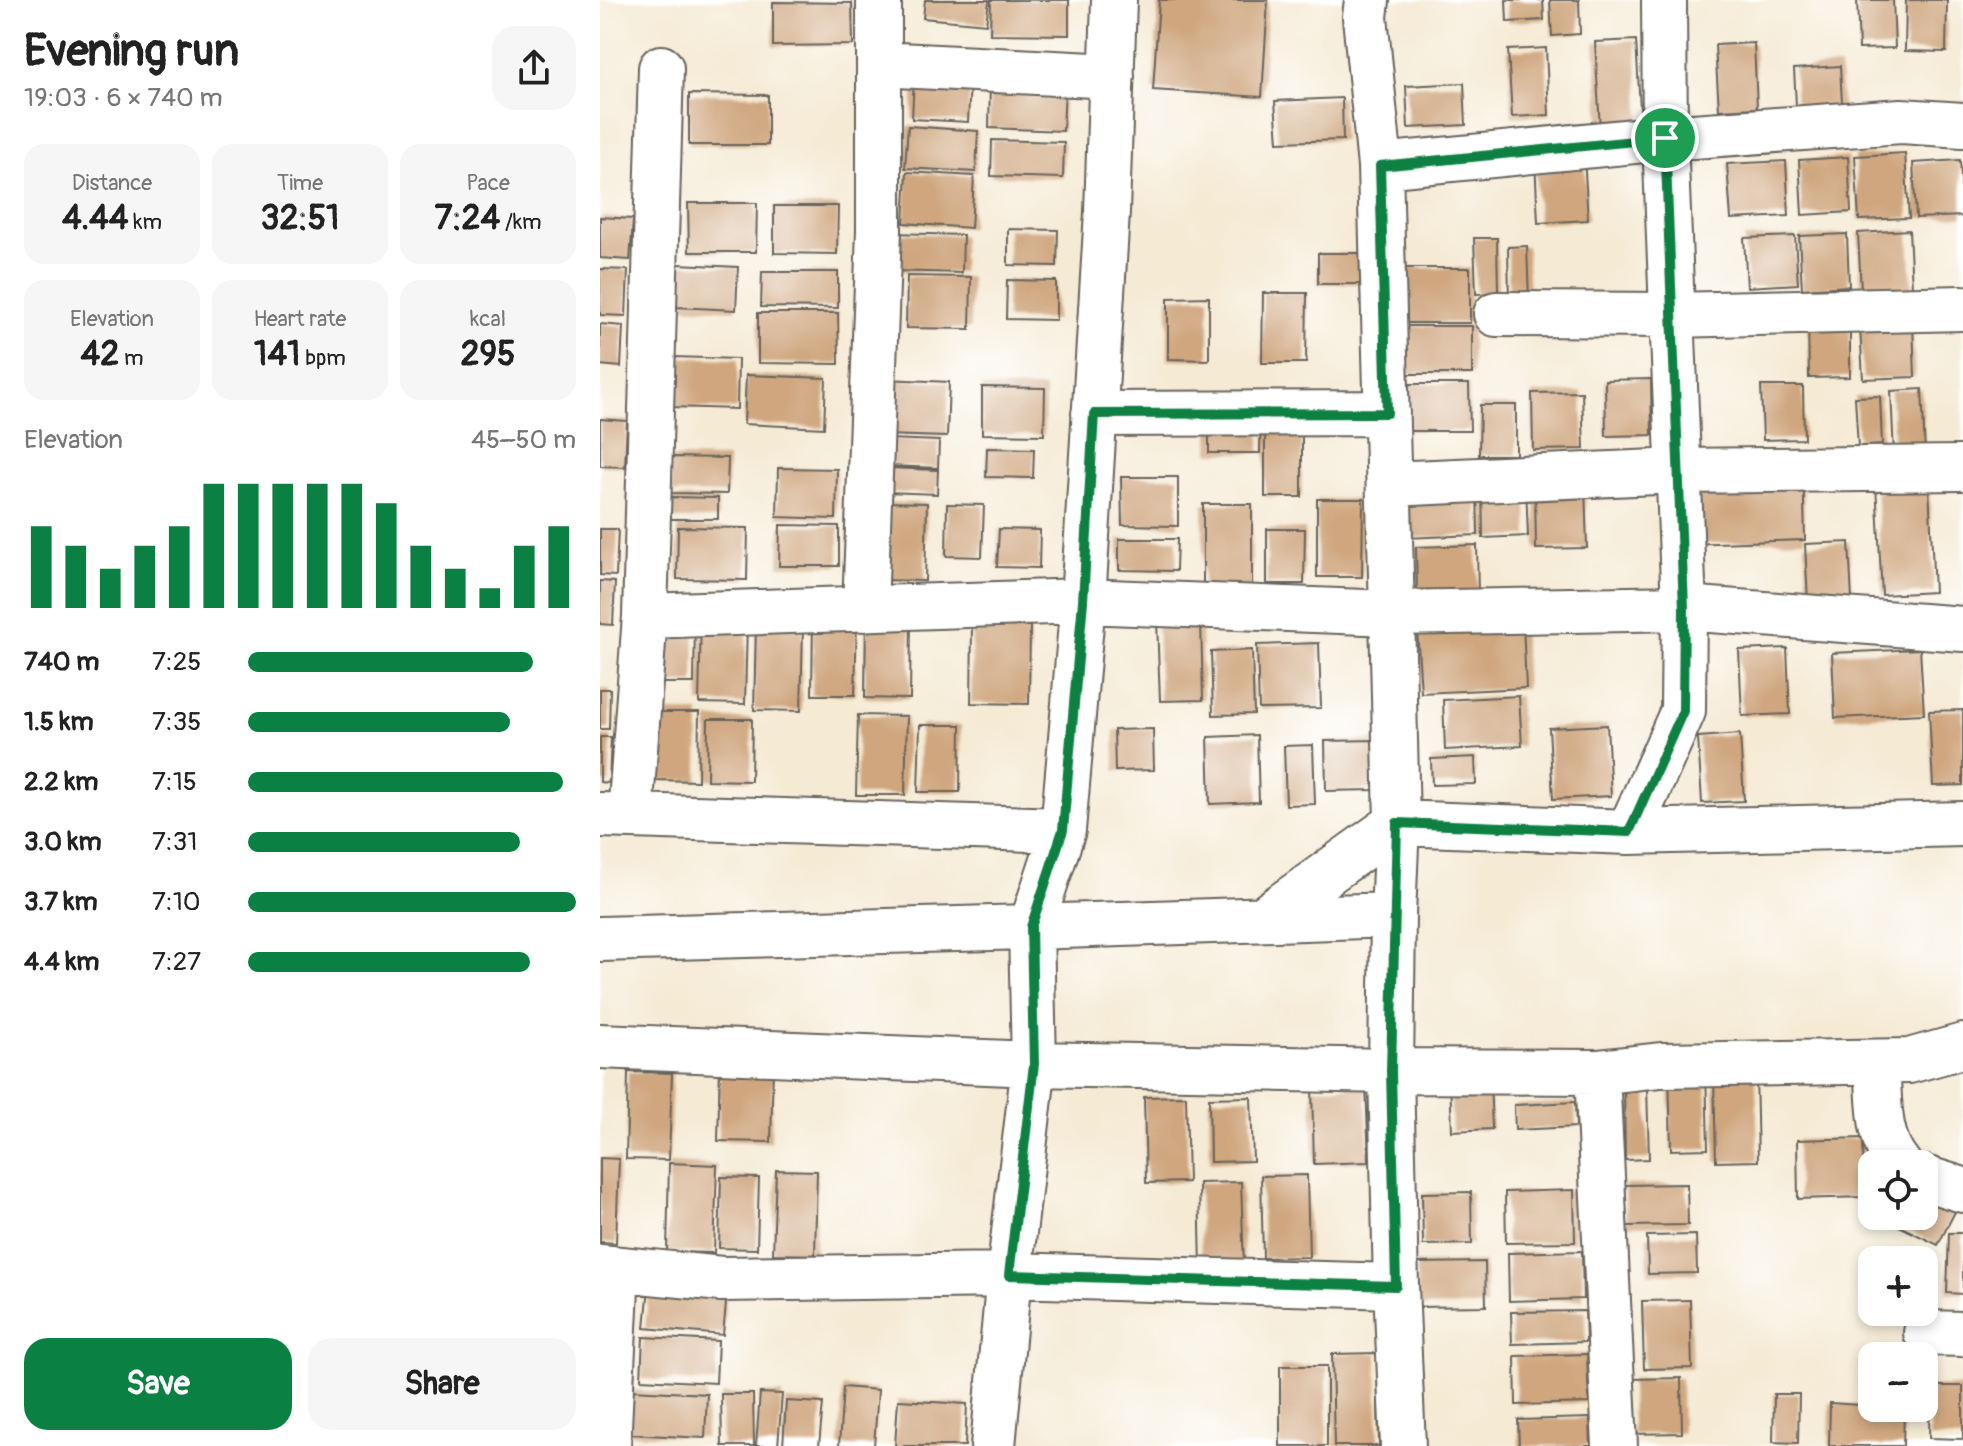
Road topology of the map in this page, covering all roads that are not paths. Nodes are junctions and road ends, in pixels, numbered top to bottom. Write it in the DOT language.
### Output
graph roads {
  1 [pos="879,0"];
  2 [pos="1114,0"];
  3 [pos="1367,0"];
  4 [pos="1664,0"];
  5 [pos="879,64"];
  6 [pos="661,68"];
  7 [pos="1112,76"];
  8 [pos="1963,125"];
  9 [pos="1665,138"];
  10 [pos="1380,166"];
  11 [pos="1963,308"];
  12 [pos="1496,314"];
  13 [pos="1672,315"];
  14 [pos="1387,413"];
  15 [pos="1094,414"];
  16 [pos="1963,468"];
  17 [pos="1679,471"];
  18 [pos="1389,484"];
  19 [pos="1083,601"];
  20 [pos="1684,608"];
  21 [pos="865,609"];
  22 [pos="1392,613"];
  23 [pos="645,616"];
  24 [pos="1963,629"];
  25 [pos="615,816"];
  26 [pos="1397,823"];
  27 [pos="1963,824"];
  28 [pos="1063,830"];
  29 [pos="1629,832"];
  30 [pos="1393,915"];
  31 [pos="1263,919"];
  32 [pos="1031,927"];
  33 [pos="600,939"];
  34 [pos="600,1046"];
  35 [pos="1963,1046"];
  36 [pos="1877,1063"];
  37 [pos="1034,1064"];
  38 [pos="1391,1071"];
  39 [pos="1597,1072"];
  40 [pos="1889,1150"];
  41 [pos="1938,1182"];
  42 [pos="1963,1190"];
  43 [pos="608,1268"];
  44 [pos="1009,1275"];
  45 [pos="1396,1286"];
  46 [pos="608,1446"];
  47 [pos="993,1446"];
  48 [pos="1403,1446"];
  49 [pos="1615,1446"];
  1 -- 5 [label="street"];
  2 -- 7 [label="street"];
  3 -- 10 [label="street"];
  4 -- 9 [label="street"];
  5 -- 7 [label="street"];
  5 -- 21 [label="street"];
  6 -- 23 [label="street"];
  7 -- 15 [label="street"];
  8 -- 9 [label="street"];
  9 -- 10 [label="street"];
  9 -- 13 [label="street"];
  10 -- 14 [label="street"];
  11 -- 13 [label="street"];
  12 -- 13 [label="street"];
  13 -- 17 [label="street"];
  14 -- 15 [label="street"];
  14 -- 18 [label="street"];
  15 -- 19 [label="street"];
  16 -- 17 [label="street"];
  17 -- 18 [label="street"];
  17 -- 20 [label="street"];
  18 -- 22 [label="street"];
  19 -- 21 [label="street"];
  19 -- 22 [label="street"];
  19 -- 28 [label="street"];
  20 -- 22 [label="street"];
  20 -- 24 [label="street"];
  20 -- 29 [label="street"];
  21 -- 23 [label="street"];
  22 -- 26 [label="street"];
  23 -- 25 [label="street"];
  25 -- 28 [label="street"];
  26 -- 29 [label="street"];
  26 -- 30 [label="street"];
  26 -- 31 [label="street"];
  27 -- 29 [label="street"];
  28 -- 32 [label="street"];
  30 -- 31 [label="street"];
  30 -- 38 [label="street"];
  31 -- 32 [label="street"];
  32 -- 33 [label="street"];
  32 -- 37 [label="street"];
  34 -- 37 [label="street"];
  35 -- 36 [label="street"];
  36 -- 39 [label="street"];
  36 -- 40 [label="street"];
  37 -- 38 [label="street"];
  37 -- 44 [label="street"];
  38 -- 39 [label="street"];
  38 -- 45 [label="street"];
  39 -- 49 [label="street"];
  41 -- 42 [label="street"];
  43 -- 44 [label="street"];
  43 -- 46 [label="street"];
  44 -- 45 [label="street"];
  44 -- 47 [label="street"];
  45 -- 48 [label="street"];
}
